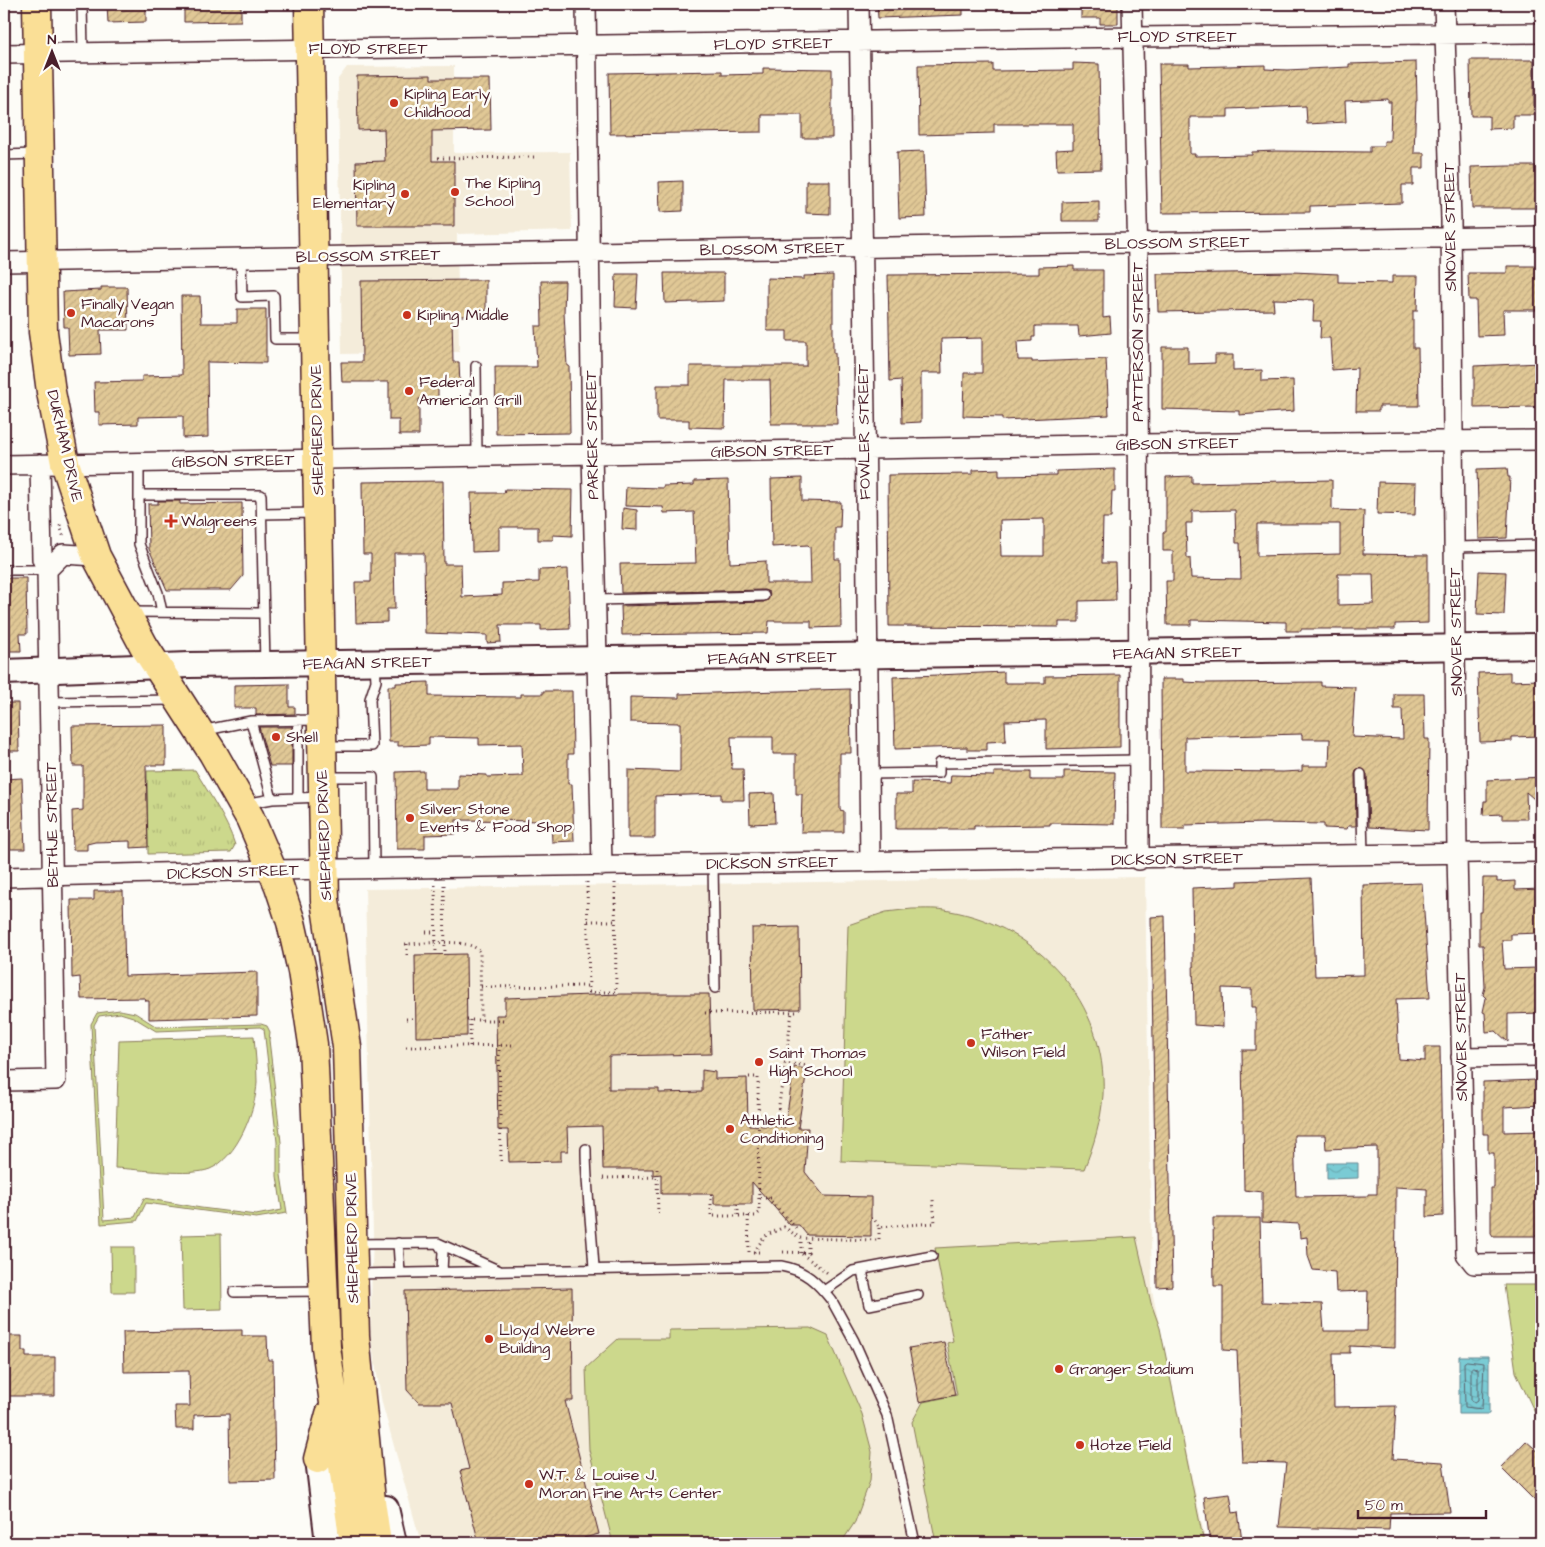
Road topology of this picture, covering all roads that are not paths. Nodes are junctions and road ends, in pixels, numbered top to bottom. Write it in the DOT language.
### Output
graph roads {
  1 [pos="37,4"];
  2 [pos="82,4"];
  3 [pos="310,4"];
  4 [pos="586,4"];
  5 [pos="858,4"];
  6 [pos="1132,4"];
  7 [pos="1444,4"];
  8 [pos="1541,33"];
  9 [pos="1444,35"];
  10 [pos="1133,37"];
  11 [pos="859,42"];
  12 [pos="586,46"];
  13 [pos="310,50"];
  14 [pos="83,52"];
  15 [pos="38,53"];
  16 [pos="4,54"];
  17 [pos="40,154"];
  18 [pos="4,155"];
  19 [pos="1541,236"];
  20 [pos="1451,238"];
  21 [pos="1137,244"];
  22 [pos="862,248"];
  23 [pos="590,252"];
  24 [pos="314,256"];
  25 [pos="240,258"];
  26 [pos="4,262"];
  27 [pos="41,262"];
  28 [pos="315,339"];
  29 [pos="476,366"];
  30 [pos="1541,440"];
  31 [pos="1454,442"];
  32 [pos="1138,444"];
  33 [pos="864,449"];
  34 [pos="592,453"];
  35 [pos="477,456"];
  36 [pos="317,460"];
  37 [pos="139,463"];
  38 [pos="53,464"];
  39 [pos="4,465"];
  40 [pos="139,495"];
  41 [pos="318,513"];
  42 [pos="262,514"];
  43 [pos="1541,545"];
  44 [pos="1455,547"];
  45 [pos="96,556"];
  46 [pos="4,570"];
  47 [pos="47,570"];
  48 [pos="764,596"];
  49 [pos="596,600"];
  50 [pos="124,612"];
  51 [pos="162,612"];
  52 [pos="264,613"];
  53 [pos="1541,646"];
  54 [pos="1456,648"];
  55 [pos="1140,654"];
  56 [pos="869,656"];
  57 [pos="597,660"];
  58 [pos="321,663"];
  59 [pos="375,663"];
  60 [pos="265,664"];
  61 [pos="156,666"];
  62 [pos="4,672"];
  63 [pos="49,672"];
  64 [pos="178,699"];
  65 [pos="51,702"];
  66 [pos="251,721"];
  67 [pos="314,729"];
  68 [pos="199,731"];
  69 [pos="1138,760"];
  70 [pos="869,774"];
  71 [pos="1362,774"];
  72 [pos="314,791"];
  73 [pos="272,799"];
  74 [pos="242,805"];
  75 [pos="1541,852"];
  76 [pos="1457,854"];
  77 [pos="1363,856"];
  78 [pos="1138,860"];
  79 [pos="870,861"];
  80 [pos="713,863"];
  81 [pos="602,866"];
  82 [pos="374,869"];
  83 [pos="272,870"];
  84 [pos="324,870"];
  85 [pos="52,876"];
  86 [pos="4,877"];
  87 [pos="715,988"];
  88 [pos="1541,1056"];
  89 [pos="1461,1057"];
  90 [pos="4,1081"];
  91 [pos="586,1148"];
  92 [pos="438,1242"];
  93 [pos="398,1243"];
  94 [pos="352,1244"];
  95 [pos="322,1252"];
  96 [pos="932,1256"];
  97 [pos="1541,1263"];
  98 [pos="594,1269"];
  99 [pos="862,1270"];
  100 [pos="501,1271"];
  101 [pos="442,1272"];
  102 [pos="400,1273"];
  103 [pos="352,1274"];
  104 [pos="323,1291"];
  105 [pos="824,1291"];
  106 [pos="234,1292"];
  107 [pos="918,1295"];
  108 [pos="333,1403"];
  109 [pos="361,1404"];
  110 [pos="318,1459"];
  111 [pos="386,1508"];
  112 [pos="328,1543"];
  113 [pos="354,1543"];
  114 [pos="377,1543"];
  115 [pos="394,1543"];
  116 [pos="915,1543"];
  1 -- 15 [label="main road, DURHAM DRIVE"];
  2 -- 14 [label="lane"];
  3 -- 13 [label="main road, SHEPHERD DRIVE"];
  4 -- 12 [label="street, PARKER STREET"];
  5 -- 11 [label="street, FOWLER STREET"];
  6 -- 10 [label="street, PATTERSON STREET"];
  7 -- 9 [label="street, SNOVER STREET"];
  8 -- 9 [label="street, FLOYD STREET"];
  9 -- 10 [label="street, FLOYD STREET"];
  9 -- 20 [label="street, SNOVER STREET"];
  10 -- 11 [label="street, FLOYD STREET"];
  10 -- 21 [label="street, PATTERSON STREET"];
  11 -- 12 [label="street, FLOYD STREET"];
  11 -- 22 [label="street, FOWLER STREET"];
  12 -- 13 [label="street, FLOYD STREET"];
  12 -- 23 [label="street, PARKER STREET"];
  13 -- 14 [label="street, FLOYD STREET"];
  13 -- 24 [label="main road, SHEPHERD DRIVE"];
  14 -- 15 [label="street, FLOYD STREET"];
  15 -- 16 [label="street, FLOYD STREET"];
  15 -- 17 [label="main road, DURHAM DRIVE"];
  17 -- 18 [label="lane"];
  17 -- 27 [label="main road, DURHAM DRIVE"];
  19 -- 20 [label="street, BLOSSOM STREET"];
  20 -- 21 [label="street, BLOSSOM STREET"];
  20 -- 31 [label="street, SNOVER STREET"];
  21 -- 22 [label="street, BLOSSOM STREET"];
  21 -- 32 [label="street, PATTERSON STREET"];
  22 -- 23 [label="street, BLOSSOM STREET"];
  22 -- 33 [label="street, FOWLER STREET"];
  23 -- 24 [label="street, BLOSSOM STREET"];
  23 -- 34 [label="street, PARKER STREET"];
  24 -- 25 [label="street, BLOSSOM STREET"];
  24 -- 28 [label="main road, SHEPHERD DRIVE"];
  25 -- 27 [label="street, BLOSSOM STREET"];
  25 -- 28 [label="lane"];
  26 -- 27 [label="street, BLOSSOM STREET"];
  27 -- 38 [label="main road, DURHAM DRIVE"];
  28 -- 36 [label="main road, SHEPHERD DRIVE"];
  29 -- 35 [label="lane"];
  30 -- 31 [label="street, GIBSON STREET"];
  31 -- 32 [label="street, GIBSON STREET"];
  31 -- 44 [label="street, SNOVER STREET"];
  32 -- 33 [label="street, GIBSON STREET"];
  32 -- 55 [label="street, PATTERSON STREET"];
  33 -- 34 [label="street, GIBSON STREET"];
  33 -- 56 [label="street, FOWLER STREET"];
  34 -- 35 [label="street, GIBSON STREET"];
  34 -- 49 [label="street, PARKER STREET"];
  35 -- 36 [label="street, GIBSON STREET"];
  36 -- 37 [label="street, GIBSON STREET"];
  36 -- 41 [label="main road, SHEPHERD DRIVE"];
  37 -- 38 [label="street, GIBSON STREET"];
  37 -- 40 [label="lane"];
  38 -- 39 [label="street, GIBSON STREET"];
  38 -- 45 [label="main road, DURHAM DRIVE"];
  38 -- 47 [label="street, BETHJE STREET"];
  40 -- 42 [label="lane"];
  40 -- 51 [label="lane"];
  41 -- 42 [label="lane"];
  41 -- 58 [label="main road, SHEPHERD DRIVE"];
  42 -- 52 [label="lane"];
  43 -- 44 [label="lane"];
  44 -- 54 [label="street, SNOVER STREET"];
  45 -- 47 [label="street"];
  45 -- 50 [label="main road, DURHAM DRIVE"];
  46 -- 47 [label="lane"];
  47 -- 63 [label="street, BETHJE STREET"];
  48 -- 49 [label="lane"];
  49 -- 57 [label="street, PARKER STREET"];
  50 -- 51 [label="lane"];
  50 -- 61 [label="main road, DURHAM DRIVE"];
  51 -- 52 [label="lane"];
  52 -- 60 [label="lane"];
  53 -- 54 [label="street, FEAGAN STREET"];
  54 -- 55 [label="street, FEAGAN STREET"];
  54 -- 76 [label="street, SNOVER STREET"];
  55 -- 56 [label="street, FEAGAN STREET"];
  55 -- 69 [label="street, PATTERSON STREET"];
  56 -- 57 [label="street, FEAGAN STREET"];
  56 -- 70 [label="street, FOWLER STREET"];
  57 -- 59 [label="street, FEAGAN STREET"];
  57 -- 81 [label="street, PARKER STREET"];
  58 -- 59 [label="street, FEAGAN STREET"];
  58 -- 60 [label="street, FEAGAN STREET"];
  58 -- 67 [label="main road, SHEPHERD DRIVE"];
  59 -- 67 [label="lane"];
  60 -- 61 [label="street, FEAGAN STREET"];
  61 -- 63 [label="street, FEAGAN STREET"];
  61 -- 64 [label="main road, DURHAM DRIVE"];
  62 -- 63 [label="street, FEAGAN STREET"];
  63 -- 65 [label="street, BETHJE STREET"];
  64 -- 65 [label="lane"];
  64 -- 68 [label="main road, DURHAM DRIVE"];
  65 -- 85 [label="street, BETHJE STREET"];
  66 -- 67 [label="lane"];
  66 -- 68 [label="lane"];
  66 -- 73 [label="lane"];
  67 -- 72 [label="main road, SHEPHERD DRIVE"];
  68 -- 74 [label="main road, DURHAM DRIVE"];
  69 -- 70 [label="lane"];
  69 -- 78 [label="street, PATTERSON STREET"];
  70 -- 79 [label="street, FOWLER STREET"];
  71 -- 77 [label="lane"];
  72 -- 73 [label="lane"];
  72 -- 82 [label="lane"];
  72 -- 84 [label="main road, SHEPHERD DRIVE"];
  73 -- 74 [label="lane"];
  74 -- 83 [label="main road, DURHAM DRIVE"];
  75 -- 76 [label="street, DICKSON STREET"];
  76 -- 77 [label="street, DICKSON STREET"];
  76 -- 89 [label="street, SNOVER STREET"];
  77 -- 78 [label="street, DICKSON STREET"];
  78 -- 79 [label="street, DICKSON STREET"];
  79 -- 80 [label="street, DICKSON STREET"];
  80 -- 81 [label="street, DICKSON STREET"];
  80 -- 87 [label="lane"];
  81 -- 82 [label="street, DICKSON STREET"];
  82 -- 84 [label="street, DICKSON STREET"];
  83 -- 84 [label="street, DICKSON STREET"];
  83 -- 85 [label="street, DICKSON STREET"];
  83 -- 95 [label="main road, SHEPHERD DRIVE"];
  84 -- 94 [label="main road, SHEPHERD DRIVE"];
  85 -- 86 [label="street, DICKSON STREET"];
  85 -- 90 [label="street, BETHJE STREET"];
  88 -- 89 [label="street"];
  89 -- 97 [label="street, SNOVER STREET"];
  91 -- 98 [label="lane"];
  92 -- 93 [label="lane"];
  92 -- 100 [label="lane"];
  92 -- 101 [label="lane"];
  93 -- 94 [label="lane"];
  93 -- 102 [label="lane"];
  94 -- 103 [label="main road, SHEPHERD DRIVE"];
  95 -- 103 [label="main road"];
  95 -- 104 [label="main road, SHEPHERD DRIVE"];
  96 -- 99 [label="lane"];
  98 -- 100 [label="lane"];
  98 -- 105 [label="lane"];
  99 -- 105 [label="lane"];
  99 -- 107 [label="lane"];
  100 -- 101 [label="lane"];
  101 -- 102 [label="lane"];
  102 -- 103 [label="lane"];
  103 -- 109 [label="main road, SHEPHERD DRIVE"];
  104 -- 106 [label="lane"];
  104 -- 108 [label="main road, SHEPHERD DRIVE"];
  105 -- 116 [label="lane"];
  108 -- 110 [label="main road"];
  108 -- 113 [label="main road, SHEPHERD DRIVE"];
  109 -- 111 [label="main road"];
  109 -- 114 [label="main road, SHEPHERD DRIVE"];
  110 -- 112 [label="street"];
  111 -- 115 [label="street"];
}
